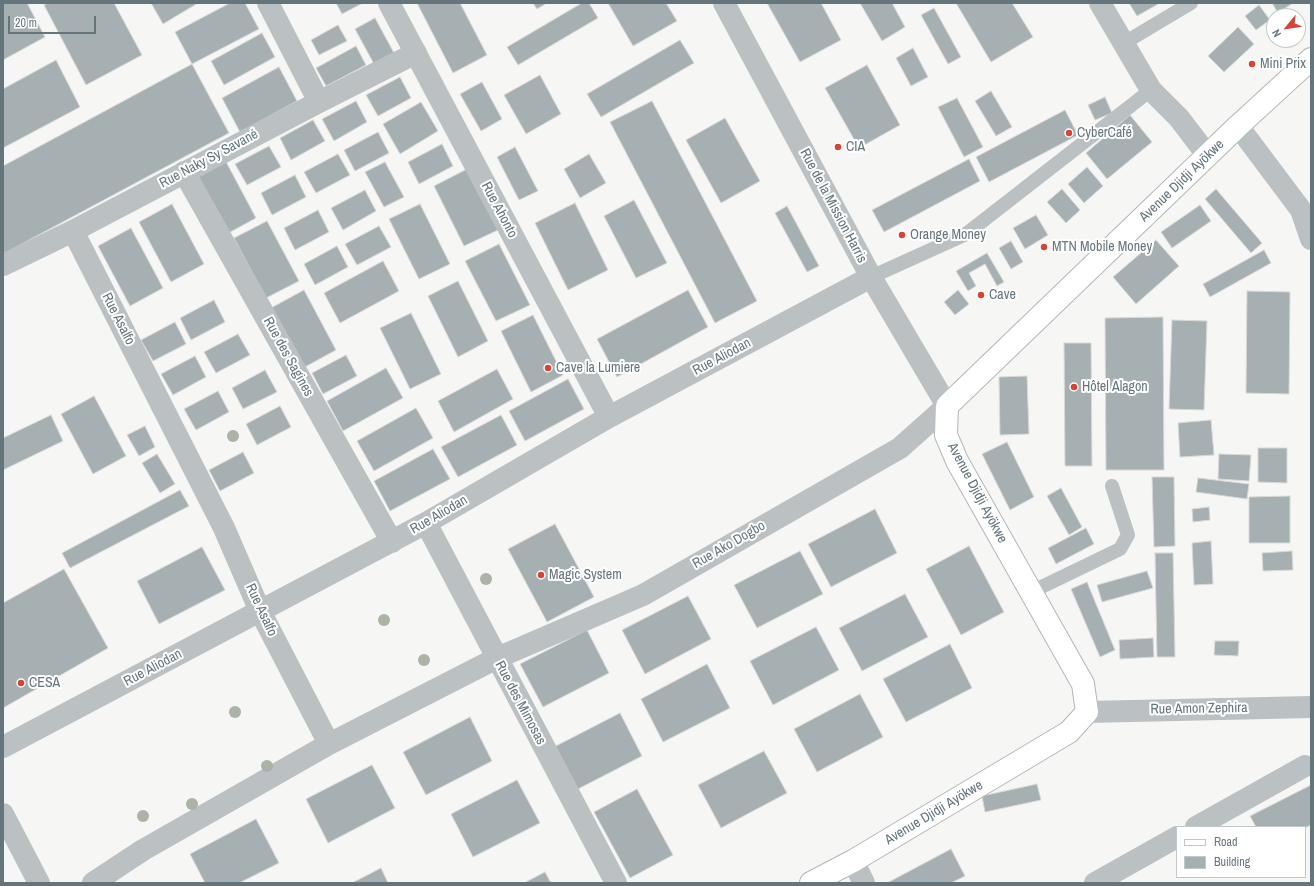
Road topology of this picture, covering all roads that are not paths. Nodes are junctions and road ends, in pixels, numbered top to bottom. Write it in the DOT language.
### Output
graph roads {
  1 [pos="268,3"];
  2 [pos="389,3"];
  3 [pos="724,3"];
  4 [pos="1100,3"];
  5 [pos="1191,3"];
  6 [pos="1124,43"];
  7 [pos="416,53"];
  8 [pos="1311,59"];
  9 [pos="1151,90"];
  10 [pos="319,102"];
  11 [pos="1238,126"];
  12 [pos="1208,156"];
  13 [pos="184,172"];
  14 [pos="1306,207"];
  15 [pos="73,231"];
  16 [pos="1311,239"];
  17 [pos="3,264"];
  18 [pos="872,277"];
  19 [pos="947,406"];
  20 [pos="609,417"];
  21 [pos="1112,486"];
  22 [pos="426,523"];
  23 [pos="392,542"];
  24 [pos="1031,592"];
  25 [pos="260,611"];
  26 [pos="497,658"];
  27 [pos="1311,707"];
  28 [pos="1087,712"];
  29 [pos="328,744"];
  30 [pos="3,747"];
  31 [pos="1305,766"];
  32 [pos="3,814"];
  33 [pos="1198,826"];
  34 [pos="1176,838"];
  35 [pos="853,861"];
  36 [pos="39,883"];
  37 [pos="93,883"];
  38 [pos="616,883"];
  39 [pos="811,883"];
  40 [pos="864,883"];
  41 [pos="1095,883"];
  1 -- 10 [label="street"];
  2 -- 7 [label="street, Rue Ahonto"];
  3 -- 18 [label="street, Rue de la Mission Harris"];
  4 -- 6 [label="street"];
  5 -- 6 [label="lane"];
  6 -- 9 [label="street"];
  7 -- 10 [label="street, Rue Naky Sy Savané"];
  7 -- 20 [label="street, Rue Ahonto"];
  8 -- 11 [label="street, Avenue Djidji Ayökwe"];
  9 -- 12 [label="street"];
  9 -- 18 [label="lane"];
  10 -- 13 [label="street, Rue Naky Sy Savané"];
  11 -- 12 [label="street, Avenue Djidji Ayökwe"];
  11 -- 14 [label="street"];
  12 -- 19 [label="street, Avenue Djidji Ayökwe"];
  13 -- 15 [label="street, Rue Naky Sy Savané"];
  13 -- 23 [label="street, Rue des Sagines"];
  14 -- 16 [label="street"];
  15 -- 17 [label="street, Rue Naky Sy Savané"];
  15 -- 25 [label="street, Rue Asalfo"];
  18 -- 19 [label="street, Rue de la Mission Harris"];
  18 -- 20 [label="street, Rue Aliodan"];
  19 -- 24 [label="street, Avenue Djidji Ayökwe"];
  19 -- 26 [label="street, Rue Ako Dogbo"];
  20 -- 22 [label="street, Rue Aliodan"];
  21 -- 24 [label="lane"];
  22 -- 23 [label="street, Rue Aliodan"];
  22 -- 26 [label="street, Rue des Mimosas"];
  23 -- 25 [label="street, Rue Aliodan"];
  24 -- 28 [label="street, Avenue Djidji Ayökwe"];
  25 -- 29 [label="street, Rue Asalfo"];
  25 -- 30 [label="street, Rue Aliodan"];
  26 -- 29 [label="street, Rue Ako Dogbo"];
  26 -- 38 [label="street, Rue des Mimosas"];
  27 -- 28 [label="street, Rue Amon Zephira"];
  28 -- 35 [label="street, Avenue Djidji Ayökwe"];
  29 -- 37 [label="street"];
  31 -- 33 [label="street"];
  32 -- 36 [label="street"];
  34 -- 41 [label="street"];
  35 -- 39 [label="street, Avenue Djidji Ayökwe"];
  35 -- 40 [label="street"];
}
